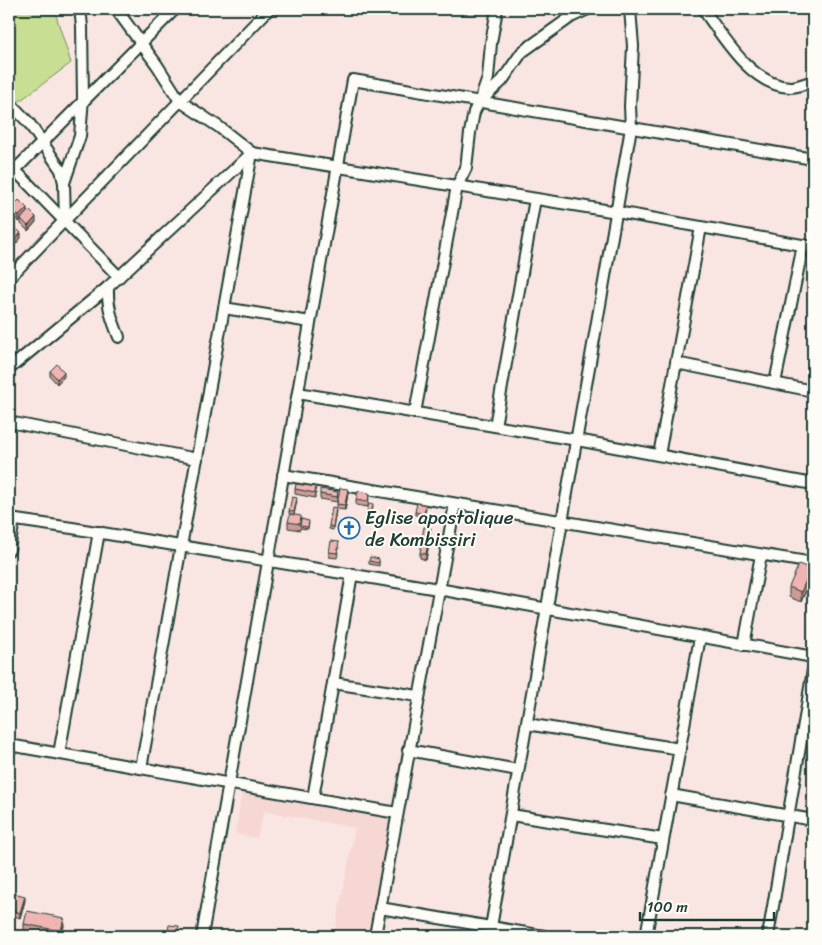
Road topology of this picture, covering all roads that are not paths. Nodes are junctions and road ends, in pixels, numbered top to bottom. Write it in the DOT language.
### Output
graph roads {
  1 [pos="80,9"];
  2 [pos="116,9"];
  3 [pos="175,9"];
  4 [pos="269,9"];
  5 [pos="497,9"];
  6 [pos="588,9"];
  7 [pos="630,9"];
  8 [pos="703,9"];
  9 [pos="140,44"];
  10 [pos="813,82"];
  11 [pos="83,101"];
  12 [pos="180,101"];
  13 [pos="9,102"];
  14 [pos="479,102"];
  15 [pos="631,128"];
  16 [pos="43,141"];
  17 [pos="252,153"];
  18 [pos="813,159"];
  19 [pos="12,167"];
  20 [pos="338,167"];
  21 [pos="64,183"];
  22 [pos="457,186"];
  23 [pos="535,199"];
  24 [pos="616,212"];
  25 [pos="65,222"];
  26 [pos="701,227"];
  27 [pos="808,246"];
  28 [pos="10,274"];
  29 [pos="119,278"];
  30 [pos="108,288"];
  31 [pos="224,308"];
  32 [pos="310,322"];
  33 [pos="119,337"];
  34 [pos="676,363"];
  35 [pos="9,369"];
  36 [pos="775,384"];
  37 [pos="813,391"];
  38 [pos="298,393"];
  39 [pos="415,413"];
  40 [pos="9,422"];
  41 [pos="495,426"];
  42 [pos="576,440"];
  43 [pos="659,455"];
  44 [pos="197,459"];
  45 [pos="283,475"];
  46 [pos="813,484"];
  47 [pos="455,504"];
  48 [pos="12,519"];
  49 [pos="562,522"];
  50 [pos="99,532"];
  51 [pos="181,546"];
  52 [pos="9,550"];
  53 [pos="761,554"];
  54 [pos="268,560"];
  55 [pos="813,563"];
  56 [pos="352,574"];
  57 [pos="438,588"];
  58 [pos="547,609"];
  59 [pos="700,636"];
  60 [pos="744,645"];
  61 [pos="813,657"];
  62 [pos="813,670"];
  63 [pos="333,683"];
  64 [pos="418,696"];
  65 [pos="526,724"];
  66 [pos="9,745"];
  67 [pos="680,749"];
  68 [pos="408,750"];
  69 [pos="59,754"];
  70 [pos="141,768"];
  71 [pos="518,770"];
  72 [pos="229,784"];
  73 [pos="671,795"];
  74 [pos="312,798"];
  75 [pos="397,813"];
  76 [pos="510,815"];
  77 [pos="788,816"];
  78 [pos="813,820"];
  79 [pos="663,840"];
  80 [pos="380,908"];
  81 [pos="491,927"];
  82 [pos="202,936"];
  83 [pos="374,936"];
  84 [pos="544,936"];
  85 [pos="646,936"];
  86 [pos="768,936"];
  1 -- 11 [label="street"];
  2 -- 9 [label="street"];
  3 -- 9 [label="street"];
  4 -- 12 [label="street"];
  5 -- 14 [label="street"];
  6 -- 14 [label="street"];
  7 -- 15 [label="street"];
  8 -- 10 [label="street"];
  9 -- 11 [label="street"];
  9 -- 12 [label="street"];
  11 -- 16 [label="street"];
  11 -- 21 [label="street"];
  12 -- 17 [label="street"];
  12 -- 25 [label="street"];
  13 -- 16 [label="street"];
  14 -- 15 [label="street"];
  14 -- 20 [label="street"];
  14 -- 22 [label="street"];
  15 -- 18 [label="street"];
  15 -- 24 [label="street"];
  16 -- 19 [label="street"];
  16 -- 21 [label="street"];
  17 -- 20 [label="street"];
  17 -- 29 [label="street"];
  17 -- 31 [label="street"];
  19 -- 25 [label="street"];
  20 -- 22 [label="street"];
  20 -- 32 [label="street"];
  21 -- 25 [label="street"];
  22 -- 23 [label="street"];
  22 -- 39 [label="street"];
  23 -- 24 [label="street"];
  23 -- 41 [label="street"];
  24 -- 26 [label="street"];
  24 -- 42 [label="street"];
  25 -- 28 [label="street"];
  25 -- 29 [label="street"];
  26 -- 27 [label="street"];
  26 -- 34 [label="street"];
  27 -- 36 [label="street"];
  29 -- 30 [label="street"];
  30 -- 33 [label="street"];
  30 -- 35 [label="street"];
  31 -- 32 [label="street"];
  31 -- 44 [label="street"];
  32 -- 38 [label="street"];
  34 -- 36 [label="street"];
  34 -- 43 [label="street"];
  36 -- 37 [label="street"];
  38 -- 39 [label="street"];
  38 -- 45 [label="street"];
  39 -- 41 [label="street"];
  40 -- 44 [label="street"];
  41 -- 42 [label="street"];
  42 -- 43 [label="street"];
  42 -- 49 [label="street"];
  43 -- 46 [label="street"];
  44 -- 51 [label="street"];
  45 -- 47 [label="street"];
  45 -- 54 [label="street"];
  47 -- 49 [label="street"];
  47 -- 57 [label="street"];
  48 -- 50 [label="street"];
  48 -- 52 [label="street"];
  49 -- 53 [label="street"];
  49 -- 58 [label="street"];
  50 -- 51 [label="street"];
  50 -- 69 [label="street"];
  51 -- 54 [label="street"];
  51 -- 70 [label="street"];
  53 -- 55 [label="street"];
  53 -- 60 [label="street"];
  54 -- 56 [label="street"];
  54 -- 72 [label="street"];
  56 -- 57 [label="street"];
  56 -- 63 [label="street"];
  57 -- 58 [label="street"];
  57 -- 64 [label="street"];
  58 -- 59 [label="street"];
  58 -- 65 [label="street"];
  59 -- 60 [label="street"];
  59 -- 67 [label="street"];
  60 -- 61 [label="street"];
  62 -- 77 [label="street"];
  63 -- 64 [label="street"];
  63 -- 74 [label="street"];
  64 -- 68 [label="street"];
  65 -- 67 [label="street"];
  65 -- 71 [label="street"];
  66 -- 69 [label="street"];
  67 -- 73 [label="street"];
  68 -- 71 [label="street"];
  68 -- 75 [label="street"];
  69 -- 70 [label="street"];
  70 -- 72 [label="street"];
  71 -- 76 [label="street"];
  72 -- 74 [label="street"];
  72 -- 82 [label="street"];
  73 -- 77 [label="street"];
  73 -- 79 [label="street"];
  74 -- 75 [label="street"];
  75 -- 80 [label="street"];
  76 -- 79 [label="street"];
  76 -- 81 [label="street"];
  77 -- 78 [label="street"];
  77 -- 86 [label="street"];
  79 -- 85 [label="street"];
  80 -- 81 [label="street"];
  80 -- 83 [label="street"];
  81 -- 84 [label="street"];
}
